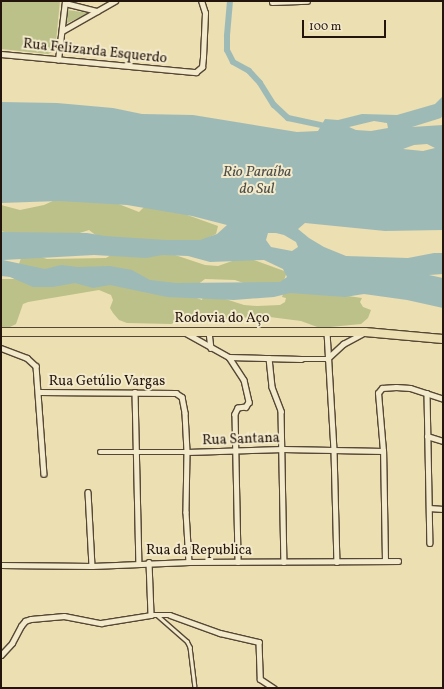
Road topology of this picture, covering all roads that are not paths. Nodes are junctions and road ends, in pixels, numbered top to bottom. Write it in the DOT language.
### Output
graph roads {
  1 [pos="115,1"];
  2 [pos="201,1"];
  3 [pos="307,1"];
  4 [pos="65,2"];
  5 [pos="272,2"];
  6 [pos="97,11"];
  7 [pos="62,31"];
  8 [pos="1,54"];
  9 [pos="58,60"];
  10 [pos="182,331"];
  11 [pos="209,331"];
  12 [pos="1,332"];
  13 [pos="327,332"];
  14 [pos="365,332"];
  15 [pos="443,339"];
  16 [pos="1,348"];
  17 [pos="211,348"];
  18 [pos="230,357"];
  19 [pos="269,358"];
  20 [pos="327,359"];
  21 [pos="39,392"];
  22 [pos="135,392"];
  23 [pos="427,393"];
  24 [pos="443,399"];
  25 [pos="427,436"];
  26 [pos="443,441"];
  27 [pos="283,449"];
  28 [pos="334,450"];
  29 [pos="237,451"];
  30 [pos="383,451"];
  31 [pos="100,452"];
  32 [pos="137,452"];
  33 [pos="187,452"];
  34 [pos="44,474"];
  35 [pos="88,492"];
  36 [pos="429,508"];
  37 [pos="443,509"];
  38 [pos="430,543"];
  39 [pos="385,561"];
  40 [pos="398,561"];
  41 [pos="149,562"];
  42 [pos="189,562"];
  43 [pos="238,562"];
  44 [pos="284,562"];
  45 [pos="337,562"];
  46 [pos="140,563"];
  47 [pos="1,565"];
  48 [pos="92,566"];
  49 [pos="151,615"];
  50 [pos="157,615"];
  51 [pos="1,655"];
  52 [pos="195,686"];
  53 [pos="274,688"];
  1 -- 6 [label="street"];
  2 -- 9 [label="street, Rua Felizarda Esquerdo"];
  3 -- 5 [label="street"];
  4 -- 6 [label="street"];
  4 -- 7 [label="street"];
  6 -- 7 [label="street"];
  7 -- 9 [label="street"];
  8 -- 9 [label="street, Rua Felizarda Esquerdo"];
  10 -- 11 [label="highway, Rodovia do Aço"];
  10 -- 12 [label="highway, Rodovia do Aço"];
  10 -- 17 [label="street"];
  11 -- 13 [label="highway, Rodovia do Aço"];
  11 -- 17 [label="street"];
  13 -- 14 [label="highway, Rodovia do Aço"];
  13 -- 20 [label="street"];
  14 -- 15 [label="highway, Rodovia do Aço"];
  14 -- 20 [label="street"];
  16 -- 21 [label="street"];
  17 -- 18 [label="street"];
  18 -- 19 [label="street"];
  18 -- 29 [label="street"];
  19 -- 20 [label="street"];
  19 -- 27 [label="street"];
  20 -- 28 [label="street"];
  21 -- 22 [label="street, Rua Getúlio Vargas"];
  21 -- 34 [label="street"];
  22 -- 32 [label="street"];
  22 -- 33 [label="street, Rua Getúlio Vargas"];
  23 -- 24 [label="street"];
  23 -- 25 [label="street"];
  23 -- 30 [label="street"];
  25 -- 26 [label="street"];
  25 -- 36 [label="street"];
  27 -- 28 [label="street, Rua Santana"];
  27 -- 29 [label="street, Rua Santana"];
  27 -- 44 [label="street"];
  28 -- 30 [label="street, Rua Santana"];
  28 -- 45 [label="street"];
  29 -- 33 [label="street, Rua Santana"];
  29 -- 43 [label="street"];
  30 -- 39 [label="street"];
  31 -- 32 [label="street, Rua Santana"];
  32 -- 33 [label="street, Rua Santana"];
  32 -- 46 [label="street"];
  33 -- 42 [label="street"];
  35 -- 48 [label="street"];
  36 -- 37 [label="street"];
  36 -- 38 [label="street"];
  39 -- 40 [label="street, Rua da Republica"];
  39 -- 45 [label="street, Rua da Republica"];
  41 -- 42 [label="street, Rua da Republica"];
  41 -- 46 [label="street, Rua da Republica"];
  41 -- 49 [label="street"];
  42 -- 43 [label="street, Rua da Republica"];
  43 -- 44 [label="street, Rua da Republica"];
  44 -- 45 [label="street, Rua da Republica"];
  46 -- 48 [label="street, Rua da Republica"];
  47 -- 48 [label="street, Rua da Republica"];
  49 -- 50 [label="street"];
  49 -- 51 [label="street"];
  50 -- 52 [label="lane"];
  50 -- 53 [label="street"];
}
